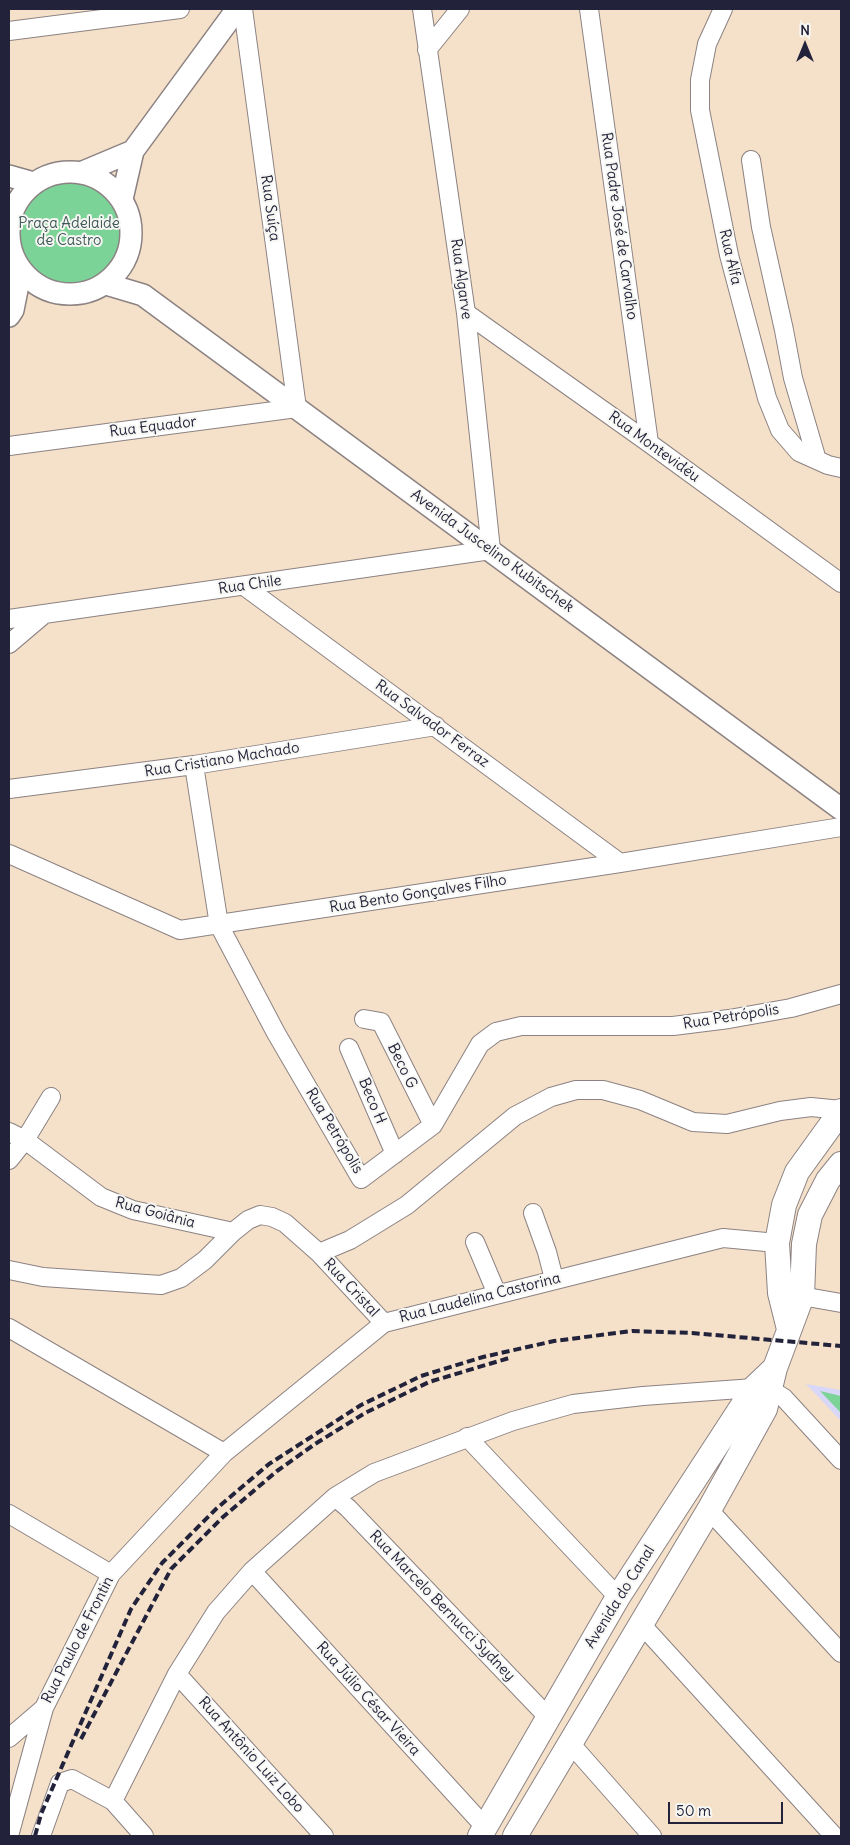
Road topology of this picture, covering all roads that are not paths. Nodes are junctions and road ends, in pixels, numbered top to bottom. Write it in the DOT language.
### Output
graph roads {
  1 [pos="180,9"];
  2 [pos="236,9"];
  3 [pos="243,9"];
  4 [pos="422,9"];
  5 [pos="460,9"];
  6 [pos="589,9"];
  7 [pos="722,9"];
  8 [pos="9,31"];
  9 [pos="427,50"];
  10 [pos="133,151"];
  11 [pos="751,160"];
  12 [pos="83,172"];
  13 [pos="9,176"];
  14 [pos="34,183"];
  15 [pos="12,198"];
  16 [pos="122,199"];
  17 [pos="126,260"];
  18 [pos="21,270"];
  19 [pos="106,284"];
  20 [pos="53,292"];
  21 [pos="143,295"];
  22 [pos="11,313"];
  23 [pos="466,313"];
  24 [pos="297,408"];
  25 [pos="649,443"];
  26 [pos="9,446"];
  27 [pos="817,460"];
  28 [pos="841,468"];
  29 [pos="491,550"];
  30 [pos="841,583"];
  31 [pos="244,586"];
  32 [pos="42,616"];
  33 [pos="9,619"];
  34 [pos="9,644"];
  35 [pos="436,726"];
  36 [pos="194,765"];
  37 [pos="9,789"];
  38 [pos="841,808"];
  39 [pos="841,827"];
  40 [pos="9,854"];
  41 [pos="620,863"];
  42 [pos="219,925"];
  43 [pos="841,994"];
  44 [pos="364,1019"];
  45 [pos="349,1048"];
  46 [pos="51,1097"];
  47 [pos="841,1110"];
  48 [pos="433,1125"];
  49 [pos="9,1132"];
  50 [pos="25,1140"];
  51 [pos="395,1154"];
  52 [pos="9,1160"];
  53 [pos="841,1164"];
  54 [pos="533,1213"];
  55 [pos="233,1232"];
  56 [pos="475,1242"];
  57 [pos="777,1243"];
  58 [pos="319,1253"];
  59 [pos="9,1270"];
  60 [pos="554,1279"];
  61 [pos="497,1294"];
  62 [pos="791,1294"];
  63 [pos="841,1303"];
  64 [pos="384,1323"];
  65 [pos="9,1328"];
  66 [pos="766,1382"];
  67 [pos="467,1437"];
  68 [pos="224,1453"];
  69 [pos="841,1460"];
  70 [pos="335,1497"];
  71 [pos="709,1510"];
  72 [pos="11,1518"];
  73 [pos="252,1571"];
  74 [pos="111,1574"];
  75 [pos="618,1596"];
  76 [pos="641,1624"];
  77 [pos="841,1653"];
  78 [pos="177,1674"];
  79 [pos="44,1708"];
  80 [pos="548,1717"];
  81 [pos="9,1738"];
  82 [pos="570,1743"];
  83 [pos="114,1801"];
  84 [pos="482,1832"];
  85 [pos="9,1836"];
  86 [pos="41,1836"];
  87 [pos="144,1836"];
  88 [pos="324,1836"];
  89 [pos="514,1836"];
  90 [pos="652,1836"];
  91 [pos="834,1836"];
  1 -- 8 [label="street"];
  2 -- 10 [label="street"];
  3 -- 24 [label="street, Rua Suíça"];
  4 -- 9 [label="street, Rua Algarve"];
  5 -- 9 [label="street"];
  6 -- 25 [label="street, Rua Padre José de Carvalho"];
  7 -- 27 [label="street, Rua Alfa"];
  9 -- 23 [label="street, Rua Algarve"];
  10 -- 12 [label="street"];
  10 -- 16 [label="street"];
  11 -- 27 [label="street"];
  12 -- 14 [label="street"];
  12 -- 16 [label="street"];
  13 -- 14 [label="street"];
  14 -- 15 [label="street"];
  15 -- 18 [label="street"];
  16 -- 17 [label="street"];
  17 -- 19 [label="street"];
  17 -- 21 [label="street, Avenida Juscelino Kubitschek"];
  18 -- 20 [label="street"];
  18 -- 22 [label="street"];
  19 -- 20 [label="street"];
  19 -- 21 [label="street, Avenida Juscelino Kubitschek"];
  20 -- 22 [label="street"];
  21 -- 24 [label="street, Avenida Juscelino Kubitschek"];
  23 -- 25 [label="street, Rua Montevidéu"];
  23 -- 29 [label="street, Rua Algarve"];
  24 -- 26 [label="street, Rua Equador"];
  24 -- 29 [label="street, Avenida Juscelino Kubitschek"];
  25 -- 30 [label="street, Rua Montevidéu"];
  27 -- 28 [label="street, Rua Alfa"];
  29 -- 31 [label="street, Rua Chile"];
  29 -- 38 [label="street, Avenida Juscelino Kubitschek"];
  31 -- 32 [label="street, Rua Chile"];
  31 -- 35 [label="street, Rua Salvador Ferraz"];
  32 -- 33 [label="street, Rua Chile"];
  32 -- 34 [label="street"];
  35 -- 36 [label="street, Rua Cristiano Machado"];
  35 -- 41 [label="street, Rua Salvador Ferraz"];
  36 -- 37 [label="street, Rua Cristiano Machado"];
  36 -- 42 [label="street, Rua Petrópolis"];
  39 -- 41 [label="street, Rua Bento Gonçalves Filho"];
  40 -- 42 [label="street, Rua Bento Gonçalves Filho"];
  41 -- 42 [label="street, Rua Bento Gonçalves Filho"];
  42 -- 51 [label="street, Rua Petrópolis"];
  43 -- 48 [label="street, Rua Petrópolis"];
  44 -- 48 [label="street, Beco G"];
  45 -- 51 [label="street, Beco H"];
  46 -- 50 [label="street"];
  47 -- 57 [label="main road"];
  47 -- 58 [label="street"];
  48 -- 51 [label="street, Rua Petrópolis"];
  49 -- 50 [label="street, Rua Goiânia"];
  50 -- 52 [label="street"];
  50 -- 55 [label="street, Rua Goiânia"];
  53 -- 62 [label="main road"];
  54 -- 60 [label="street"];
  55 -- 58 [label="street, Rua Cristal"];
  55 -- 59 [label="street, Rua Cristal"];
  56 -- 61 [label="street"];
  57 -- 60 [label="street, Rua Laudelina Castorina"];
  57 -- 62 [label="main road"];
  58 -- 64 [label="street, Rua Cristal"];
  60 -- 61 [label="street, Rua Laudelina Castorina"];
  61 -- 64 [label="street, Rua Laudelina Castorina"];
  62 -- 63 [label="street"];
  62 -- 66 [label="main road, Avenida do Canal"];
  64 -- 68 [label="street, Rua Laudelina Castorina"];
  65 -- 68 [label="street"];
  66 -- 67 [label="street"];
  66 -- 69 [label="street"];
  66 -- 71 [label="main road, Avenida do Canal"];
  66 -- 75 [label="main road, Avenida do Canal"];
  67 -- 70 [label="street"];
  67 -- 75 [label="street"];
  68 -- 74 [label="street, Rua Paulo de Frontin"];
  70 -- 73 [label="street"];
  70 -- 80 [label="street, Rua Marcelo Bernucci Sydney"];
  71 -- 76 [label="main road, Avenida do Canal"];
  71 -- 77 [label="street"];
  72 -- 74 [label="street"];
  73 -- 78 [label="street"];
  73 -- 84 [label="street, Rua Júlio César Vieira"];
  74 -- 79 [label="street, Rua Paulo de Frontin"];
  75 -- 80 [label="main road, Avenida do Canal"];
  76 -- 82 [label="main road, Avenida do Canal"];
  76 -- 91 [label="street"];
  78 -- 83 [label="street"];
  78 -- 88 [label="street, Rua Antônio Luiz Lobo"];
  79 -- 81 [label="street"];
  79 -- 85 [label="street, Rua Paulo de Frontin"];
  80 -- 84 [label="main road, Avenida do Canal"];
  82 -- 89 [label="main road, Avenida do Canal"];
  82 -- 90 [label="street"];
  83 -- 86 [label="street"];
  83 -- 87 [label="street"];
}
